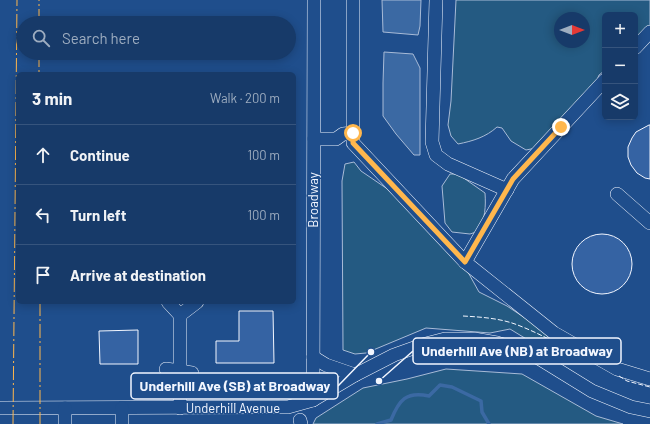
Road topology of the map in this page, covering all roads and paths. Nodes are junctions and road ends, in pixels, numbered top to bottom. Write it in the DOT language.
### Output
graph roads {
  1 [pos="314,0"];
  2 [pos="353,0"];
  3 [pos="436,0"];
  4 [pos="650,32"];
  5 [pos="638,45"];
  6 [pos="602,83"];
  7 [pos="353,133"];
  8 [pos="314,139"];
  9 [pos="507,190"];
  10 [pos="617,194"];
  11 [pos="650,223"];
  12 [pos="465,262"];
  13 [pos="170,304"];
  14 [pos="194,304"];
  15 [pos="180,315"];
  16 [pos="313,357"];
  17 [pos="166,369"];
  18 [pos="186,372"];
  19 [pos="355,375"];
  20 [pos="650,379"];
  21 [pos="313,400"];
  22 [pos="0,408"];
  23 [pos="65,408"];
  24 [pos="122,408"];
  25 [pos="180,408"];
  26 [pos="650,411"];
  27 [pos="65,424"];
  28 [pos="122,424"];
  1 -- 8 [label="street, Broadway"];
  2 -- 7 [label="street"];
  3 -- 9 [label="street"];
  4 -- 5 [label="street"];
  6 -- 9 [label="street"];
  7 -- 8 [label="street"];
  7 -- 12 [label="street"];
  8 -- 16 [label="street, Broadway"];
  9 -- 12 [label="street"];
  10 -- 11 [label="street"];
  12 -- 20 [label="street"];
  13 -- 15 [label="street"];
  14 -- 15 [label="street"];
  15 -- 18 [label="street"];
  16 -- 19 [label="street"];
  16 -- 21 [label="street, Broadway"];
  17 -- 18 [label="street"];
  18 -- 25 [label="street"];
  19 -- 21 [label="street, Underhill Avenue"];
  19 -- 26 [label="street, Underhill Avenue"];
  21 -- 25 [label="street, Underhill Avenue"];
  22 -- 23 [label="street, Underhill Avenue"];
  23 -- 24 [label="street, Underhill Avenue"];
  23 -- 27 [label="street"];
  24 -- 25 [label="street, Underhill Avenue"];
  24 -- 28 [label="street"];
}
